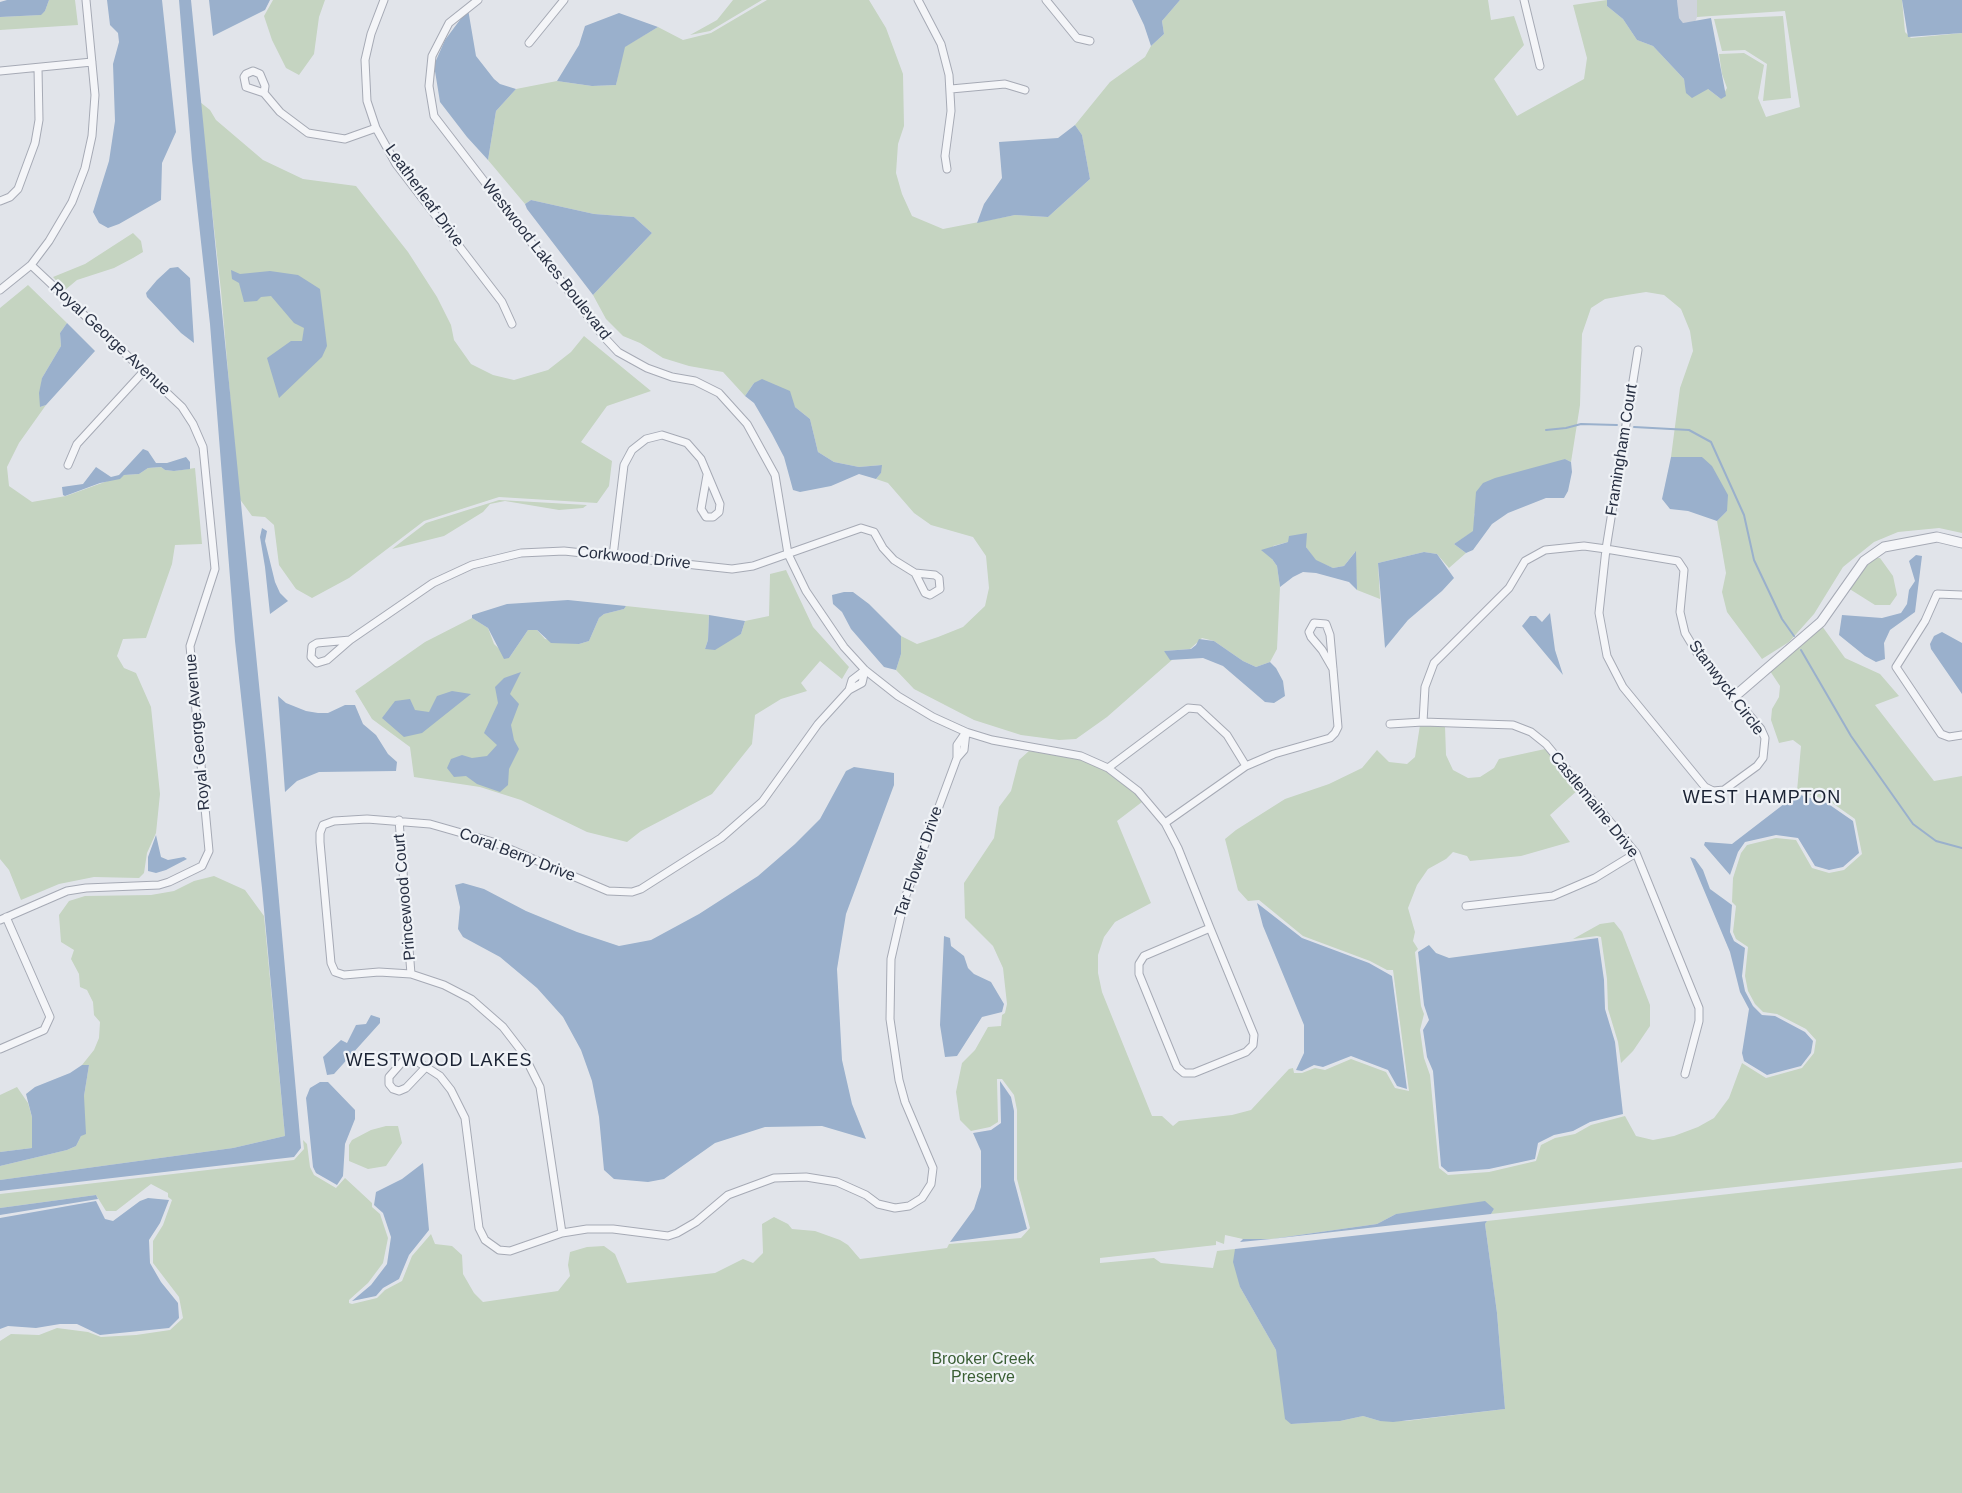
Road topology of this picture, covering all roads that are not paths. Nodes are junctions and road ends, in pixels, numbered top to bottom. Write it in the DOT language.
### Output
graph roads {
  1 [pos="86,0"];
  2 [pos="384,0"];
  3 [pos="478,0"];
  4 [pos="564,0"];
  5 [pos="918,0"];
  6 [pos="1046,0"];
  7 [pos="1524,0"];
  8 [pos="1090,41"];
  9 [pos="529,43"];
  10 [pos="92,62"];
  11 [pos="1540,66"];
  12 [pos="38,68"];
  13 [pos="0,71"];
  14 [pos="951,89"];
  15 [pos="1025,90"];
  16 [pos="264,93"];
  17 [pos="376,128"];
  18 [pos="947,169"];
  19 [pos="0,201"];
  20 [pos="30,265"];
  21 [pos="0,290"];
  22 [pos="512,324"];
  23 [pos="1638,350"];
  24 [pos="144,371"];
  25 [pos="68,465"];
  26 [pos="707,475"];
  27 [pos="1962,542"];
  28 [pos="1606,549"];
  29 [pos="788,554"];
  30 [pos="614,556"];
  31 [pos="914,573"];
  32 [pos="1962,595"];
  33 [pos="350,640"];
  34 [pos="1333,668"];
  35 [pos="865,670"];
  36 [pos="1734,697"];
  37 [pos="1423,722"];
  38 [pos="1390,724"];
  39 [pos="966,732"];
  40 [pos="1962,735"];
  41 [pos="1246,766"];
  42 [pos="1108,768"];
  43 [pos="399,820"];
  44 [pos="1165,824"];
  45 [pos="1636,853"];
  46 [pos="1466,906"];
  47 [pos="3,918"];
  48 [pos="1210,928"];
  49 [pos="411,974"];
  50 [pos="0,1049"];
  51 [pos="426,1067"];
  52 [pos="1685,1074"];
  53 [pos="562,1233"];
  1 -- 10 [label="street"];
  2 -- 17 [label="street, Leatherleaf Drive"];
  3 -- 29 [label="street, Westwood Lakes Boulevard"];
  4 -- 9 [label="street"];
  5 -- 14 [label="street"];
  6 -- 8 [label="street"];
  7 -- 11 [label="street"];
  10 -- 12 [label="street"];
  10 -- 20 [label="street"];
  12 -- 13 [label="street"];
  12 -- 19 [label="street"];
  14 -- 15 [label="street"];
  14 -- 18 [label="street"];
  16 -- 17 [label="street"];
  17 -- 22 [label="street, Leatherleaf Drive"];
  20 -- 21 [label="street"];
  20 -- 24 [label="street, Royal George Avenue"];
  23 -- 28 [label="street, Framingham Court"];
  24 -- 25 [label="street"];
  24 -- 47 [label="street, Royal George Avenue"];
  26 -- 26 [label="street"];
  26 -- 30 [label="street"];
  27 -- 36 [label="street"];
  28 -- 36 [label="street, Stanwyck Circle"];
  28 -- 36 [label="street, Stanwyck Circle"];
  28 -- 37 [label="street, Stanwyck Circle"];
  29 -- 30 [label="street, Corkwood Drive"];
  29 -- 31 [label="street, Corkwood Drive"];
  29 -- 35 [label="street, Westwood Lakes Boulevard"];
  30 -- 33 [label="street, Corkwood Drive"];
  32 -- 40 [label="street"];
  33 -- 33 [label="street, Corkwood Drive"];
  34 -- 34 [label="street"];
  34 -- 41 [label="street"];
  35 -- 39 [label="street, Westwood Lakes Boulevard"];
  35 -- 43 [label="street, Coral Berry Drive"];
  37 -- 38 [label="street, Castlemaine Drive"];
  37 -- 45 [label="street, Castlemaine Drive"];
  39 -- 42 [label="street, Westwood Lakes Boulevard"];
  39 -- 53 [label="street, Tar Flower Drive"];
  41 -- 42 [label="street"];
  41 -- 44 [label="street"];
  42 -- 44 [label="street, Westwood Lakes Boulevard"];
  43 -- 49 [label="street, Princewood Court"];
  43 -- 49 [label="street, Coral Berry Drive"];
  44 -- 48 [label="street, Westwood Lakes Boulevard"];
  45 -- 46 [label="street"];
  45 -- 52 [label="street, Castlemaine Drive"];
  47 -- 50 [label="street, Royal George Avenue"];
  48 -- 48 [label="street, Westwood Lakes Boulevard"];
  49 -- 53 [label="street, Coral Berry Drive"];
  51 -- 51 [label="street, Tar Flower Drive"];
  51 -- 53 [label="street, Tar Flower Drive"];
}
